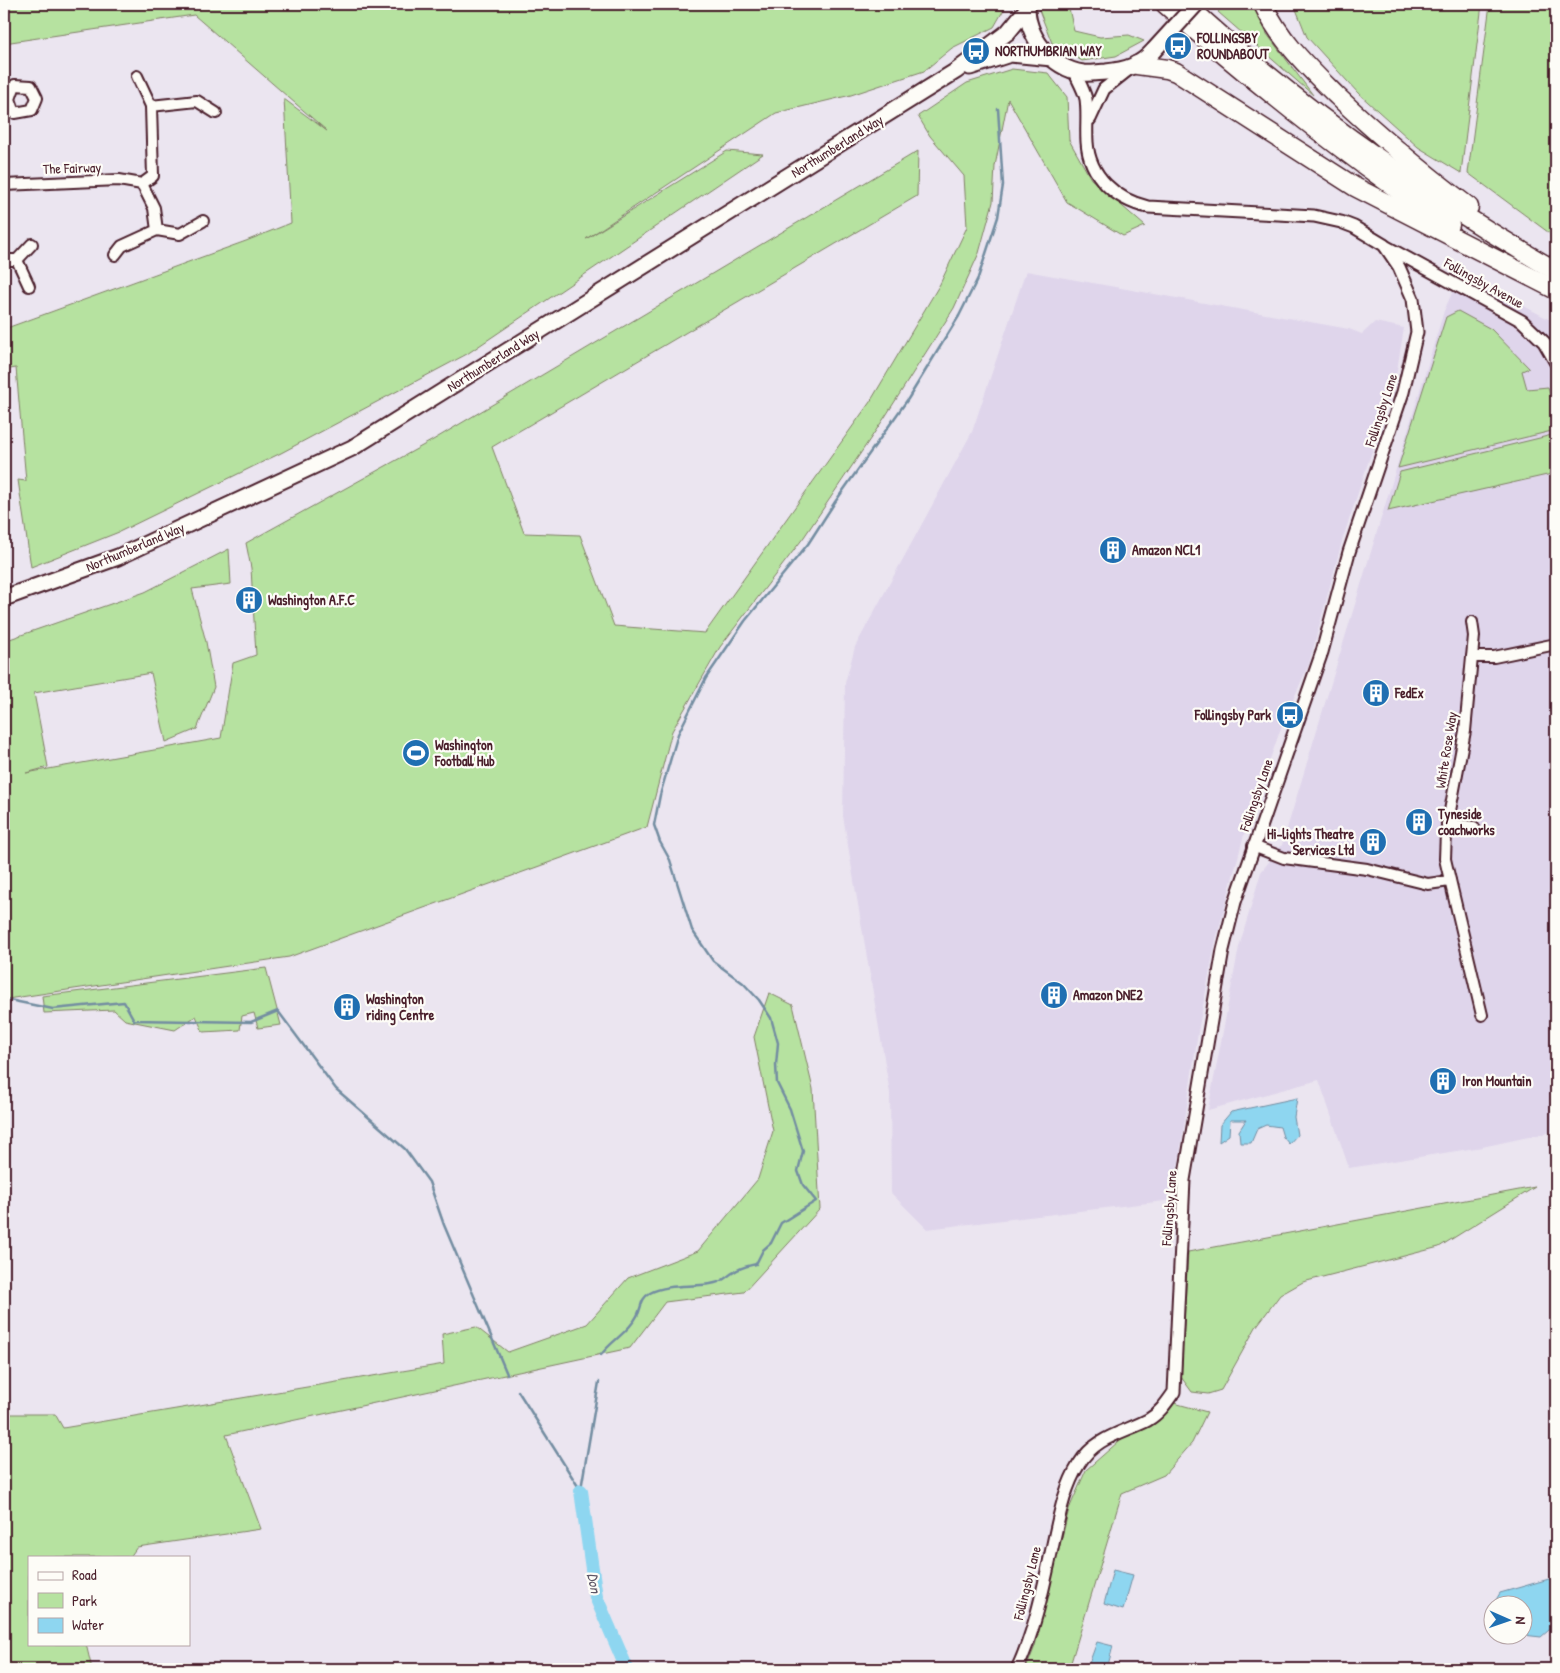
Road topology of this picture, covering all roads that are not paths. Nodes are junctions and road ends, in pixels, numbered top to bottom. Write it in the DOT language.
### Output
graph roads {
  1 [pos="1165,4"];
  2 [pos="1186,4"];
  3 [pos="1196,4"];
  4 [pos="1263,4"];
  5 [pos="1027,7"];
  6 [pos="1052,58"];
  7 [pos="1132,67"];
  8 [pos="956,71"];
  9 [pos="1074,71"];
  10 [pos="137,76"];
  11 [pos="151,106"];
  12 [pos="216,113"];
  13 [pos="1087,126"];
  14 [pos="142,184"];
  15 [pos="4,185"];
  16 [pos="203,222"];
  17 [pos="157,230"];
  18 [pos="32,244"];
  19 [pos="1384,245"];
  20 [pos="115,255"];
  21 [pos="4,260"];
  22 [pos="17,260"];
  23 [pos="1554,279"];
  24 [pos="28,286"];
  25 [pos="1556,363"];
  26 [pos="4,598"];
  27 [pos="1472,622"];
  28 [pos="1556,644"];
  29 [pos="1472,656"];
  30 [pos="1447,824"];
  31 [pos="1474,827"];
  32 [pos="1254,846"];
  33 [pos="1450,881"];
  34 [pos="1482,1015"];
  35 [pos="1018,1669"];
  1 -- 23 [label="highway"];
  2 -- 23 [label="highway"];
  3 -- 7 [label="main road, bridge"];
  4 -- 23 [label="highway"];
  5 -- 6 [label="main road"];
  5 -- 8 [label="main road, Northumberland Way"];
  6 -- 8 [label="main road, Northumberland Way"];
  6 -- 9 [label="main road"];
  7 -- 9 [label="main road"];
  7 -- 13 [label="street, Follingsby Lane"];
  7 -- 23 [label="highway"];
  8 -- 26 [label="main road, Northumberland Way"];
  9 -- 13 [label="street, Follingsby Lane"];
  10 -- 11 [label="street"];
  11 -- 12 [label="street"];
  11 -- 14 [label="street"];
  13 -- 19 [label="street, Follingsby Lane"];
  14 -- 15 [label="street, The Fairway"];
  14 -- 17 [label="street"];
  16 -- 17 [label="street"];
  17 -- 20 [label="street"];
  18 -- 22 [label="street"];
  19 -- 25 [label="street, Follingsby Avenue"];
  19 -- 32 [label="street, Follingsby Lane"];
  21 -- 22 [label="street"];
  22 -- 24 [label="street"];
  27 -- 29 [label="street, White Rose Way"];
  28 -- 29 [label="street"];
  29 -- 30 [label="street, White Rose Way"];
  30 -- 31 [label="street"];
  30 -- 33 [label="street, White Rose Way"];
  32 -- 33 [label="street"];
  32 -- 35 [label="street, Follingsby Lane"];
  33 -- 34 [label="street, White Rose Way"];
}
